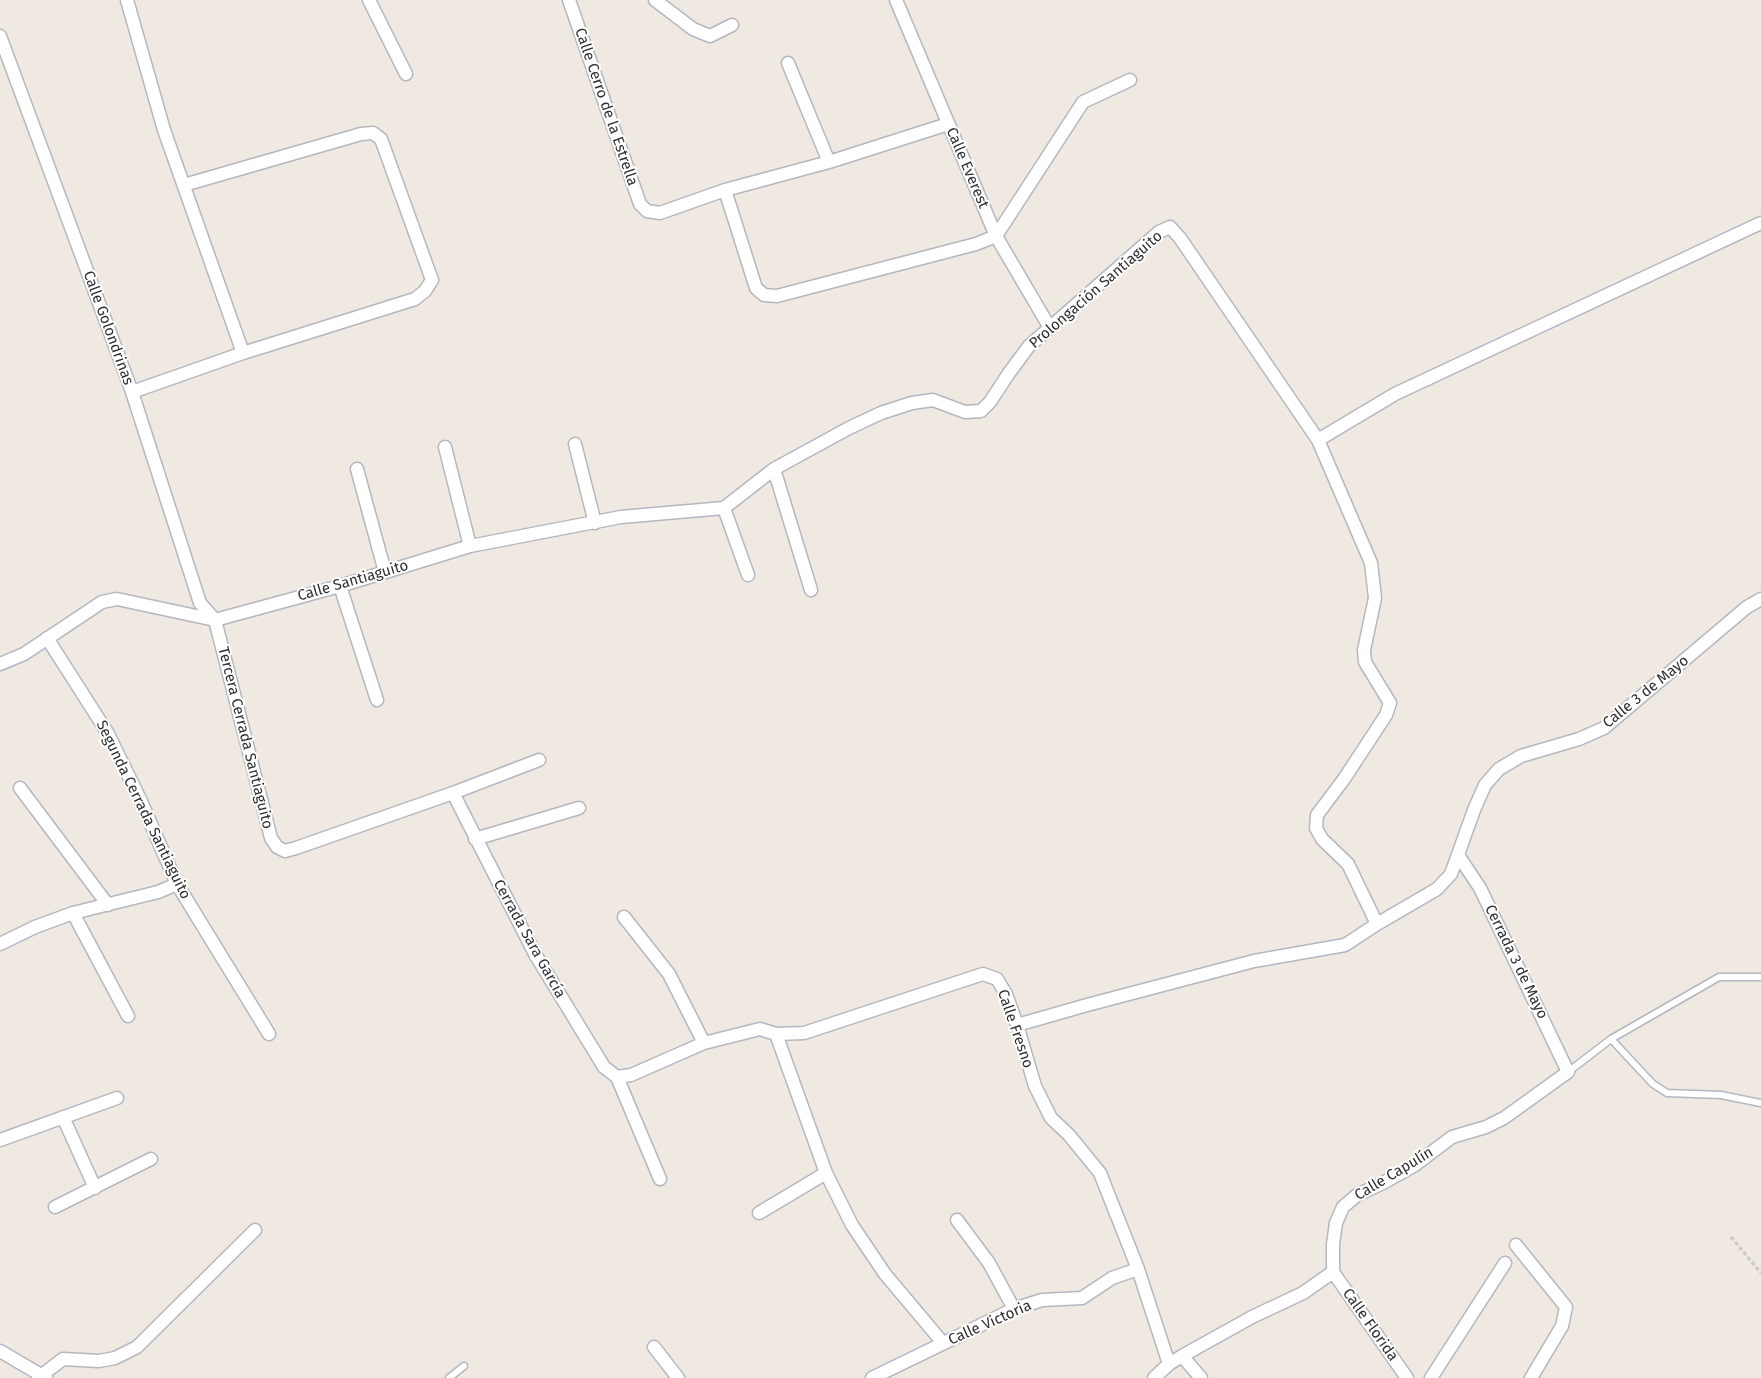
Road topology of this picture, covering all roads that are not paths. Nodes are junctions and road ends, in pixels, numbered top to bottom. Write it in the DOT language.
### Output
graph roads {
  1 [pos="127,0"];
  2 [pos="369,0"];
  3 [pos="569,0"];
  4 [pos="655,0"];
  5 [pos="896,0"];
  6 [pos="732,25"];
  7 [pos="0,36"];
  8 [pos="788,63"];
  9 [pos="406,74"];
  10 [pos="1130,80"];
  11 [pos="948,124"];
  12 [pos="829,162"];
  13 [pos="184,185"];
  14 [pos="725,190"];
  15 [pos="1761,223"];
  16 [pos="996,236"];
  17 [pos="1050,328"];
  18 [pos="243,353"];
  19 [pos="132,392"];
  20 [pos="1318,440"];
  21 [pos="575,444"];
  22 [pos="446,447"];
  23 [pos="357,469"];
  24 [pos="774,469"];
  25 [pos="724,508"];
  26 [pos="595,523"];
  27 [pos="470,546"];
  28 [pos="385,572"];
  29 [pos="748,575"];
  30 [pos="340,586"];
  31 [pos="811,590"];
  32 [pos="1761,599"];
  33 [pos="215,620"];
  34 [pos="47,638"];
  35 [pos="0,664"];
  36 [pos="377,700"];
  37 [pos="539,760"];
  38 [pos="20,788"];
  39 [pos="453,793"];
  40 [pos="579,808"];
  41 [pos="476,840"];
  42 [pos="1458,855"];
  43 [pos="177,884"];
  44 [pos="108,905"];
  45 [pos="73,913"];
  46 [pos="624,917"];
  47 [pos="1377,924"];
  48 [pos="0,944"];
  49 [pos="1761,977"];
  50 [pos="128,1016"];
  51 [pos="1018,1025"];
  52 [pos="269,1034"];
  53 [pos="776,1034"];
  54 [pos="1610,1039"];
  55 [pos="704,1043"];
  56 [pos="1568,1072"];
  57 [pos="616,1077"];
  58 [pos="116,1098"];
  59 [pos="1761,1103"];
  60 [pos="63,1117"];
  61 [pos="0,1140"];
  62 [pos="150,1159"];
  63 [pos="826,1173"];
  64 [pos="660,1179"];
  65 [pos="95,1188"];
  66 [pos="55,1207"];
  67 [pos="759,1213"];
  68 [pos="957,1220"];
  69 [pos="254,1230"];
  70 [pos="1516,1246"];
  71 [pos="1505,1262"];
  72 [pos="1138,1269"];
  73 [pos="1333,1272"];
  74 [pos="1014,1309"];
  75 [pos="944,1343"];
  76 [pos="654,1347"];
  77 [pos="0,1351"];
  78 [pos="1182,1356"];
  79 [pos="1168,1364"];
  80 [pos="464,1366"];
  81 [pos="42,1377"];
  82 [pos="448,1378"];
  83 [pos="678,1378"];
  84 [pos="872,1378"];
  85 [pos="1154,1378"];
  86 [pos="1201,1378"];
  87 [pos="1407,1378"];
  88 [pos="1431,1378"];
  89 [pos="1532,1378"];
  1 -- 13 [label="street"];
  2 -- 9 [label="street"];
  3 -- 14 [label="street, Calle Cerro de la Estrella"];
  4 -- 6 [label="street"];
  5 -- 11 [label="street, Calle Everest"];
  7 -- 19 [label="street, Calle Golondrinas"];
  8 -- 12 [label="street"];
  10 -- 16 [label="street"];
  11 -- 12 [label="street"];
  11 -- 16 [label="street, Calle Everest"];
  12 -- 14 [label="street"];
  13 -- 18 [label="street"];
  13 -- 18 [label="street"];
  14 -- 16 [label="street"];
  15 -- 20 [label="street"];
  16 -- 17 [label="street, Calle Everest"];
  17 -- 20 [label="street, Prolongación Santiaguito"];
  17 -- 24 [label="street, Prolongación Santiaguito"];
  18 -- 19 [label="street"];
  19 -- 33 [label="street, Calle Golondrinas"];
  20 -- 47 [label="street"];
  21 -- 26 [label="street"];
  22 -- 27 [label="street"];
  23 -- 28 [label="street"];
  24 -- 25 [label="street, Prolongación Santiaguito"];
  24 -- 31 [label="street"];
  25 -- 26 [label="street, Calle Santiaguito"];
  25 -- 29 [label="street"];
  26 -- 27 [label="street, Calle Santiaguito"];
  27 -- 28 [label="street, Calle Santiaguito"];
  28 -- 30 [label="street, Calle Santiaguito"];
  30 -- 33 [label="street, Calle Santiaguito"];
  30 -- 36 [label="street"];
  32 -- 42 [label="street, Calle 3 de Mayo"];
  33 -- 34 [label="street, Calle Santiaguito"];
  33 -- 39 [label="street, Tercera Cerrada Santiaguito"];
  34 -- 35 [label="street, Calle Santiaguito"];
  34 -- 43 [label="street, Segunda Cerrada Santiaguito"];
  37 -- 39 [label="street"];
  38 -- 44 [label="street"];
  39 -- 41 [label="street, Cerrada Sara García"];
  40 -- 41 [label="street"];
  41 -- 57 [label="street, Cerrada Sara García"];
  42 -- 47 [label="street, Calle 3 de Mayo"];
  42 -- 56 [label="street, Cerrada 3 de Mayo"];
  43 -- 44 [label="street"];
  43 -- 52 [label="street, Segunda Cerrada Santiaguito"];
  44 -- 45 [label="street"];
  45 -- 48 [label="street"];
  45 -- 50 [label="street"];
  46 -- 55 [label="street"];
  47 -- 51 [label="street, Calle 3 de Mayo"];
  49 -- 54 [label="lane, Calle Capulín"];
  51 -- 53 [label="street, Calle Fresno"];
  51 -- 72 [label="street, Calle Fresno"];
  53 -- 55 [label="street, Calle Fresno"];
  53 -- 63 [label="street"];
  54 -- 56 [label="lane, Calle Capulín"];
  54 -- 59 [label="lane"];
  55 -- 57 [label="street, Calle Fresno"];
  56 -- 73 [label="street, Calle Capulín"];
  57 -- 64 [label="street, Cerrada Sara García"];
  58 -- 60 [label="street"];
  60 -- 61 [label="street"];
  60 -- 65 [label="street"];
  62 -- 65 [label="street"];
  63 -- 67 [label="street"];
  63 -- 75 [label="street"];
  65 -- 66 [label="street"];
  68 -- 74 [label="street"];
  69 -- 81 [label="street"];
  70 -- 89 [label="street"];
  71 -- 88 [label="street"];
  72 -- 74 [label="street, Calle Victoria"];
  72 -- 79 [label="street, Calle Fresno"];
  73 -- 78 [label="street"];
  73 -- 87 [label="street, Calle Florida"];
  74 -- 75 [label="street, Calle Victoria"];
  75 -- 84 [label="street, Calle Victoria"];
  76 -- 83 [label="street"];
  77 -- 81 [label="street"];
  78 -- 79 [label="street"];
  78 -- 86 [label="street"];
  79 -- 85 [label="street"];
  80 -- 82 [label="lane"];
}
